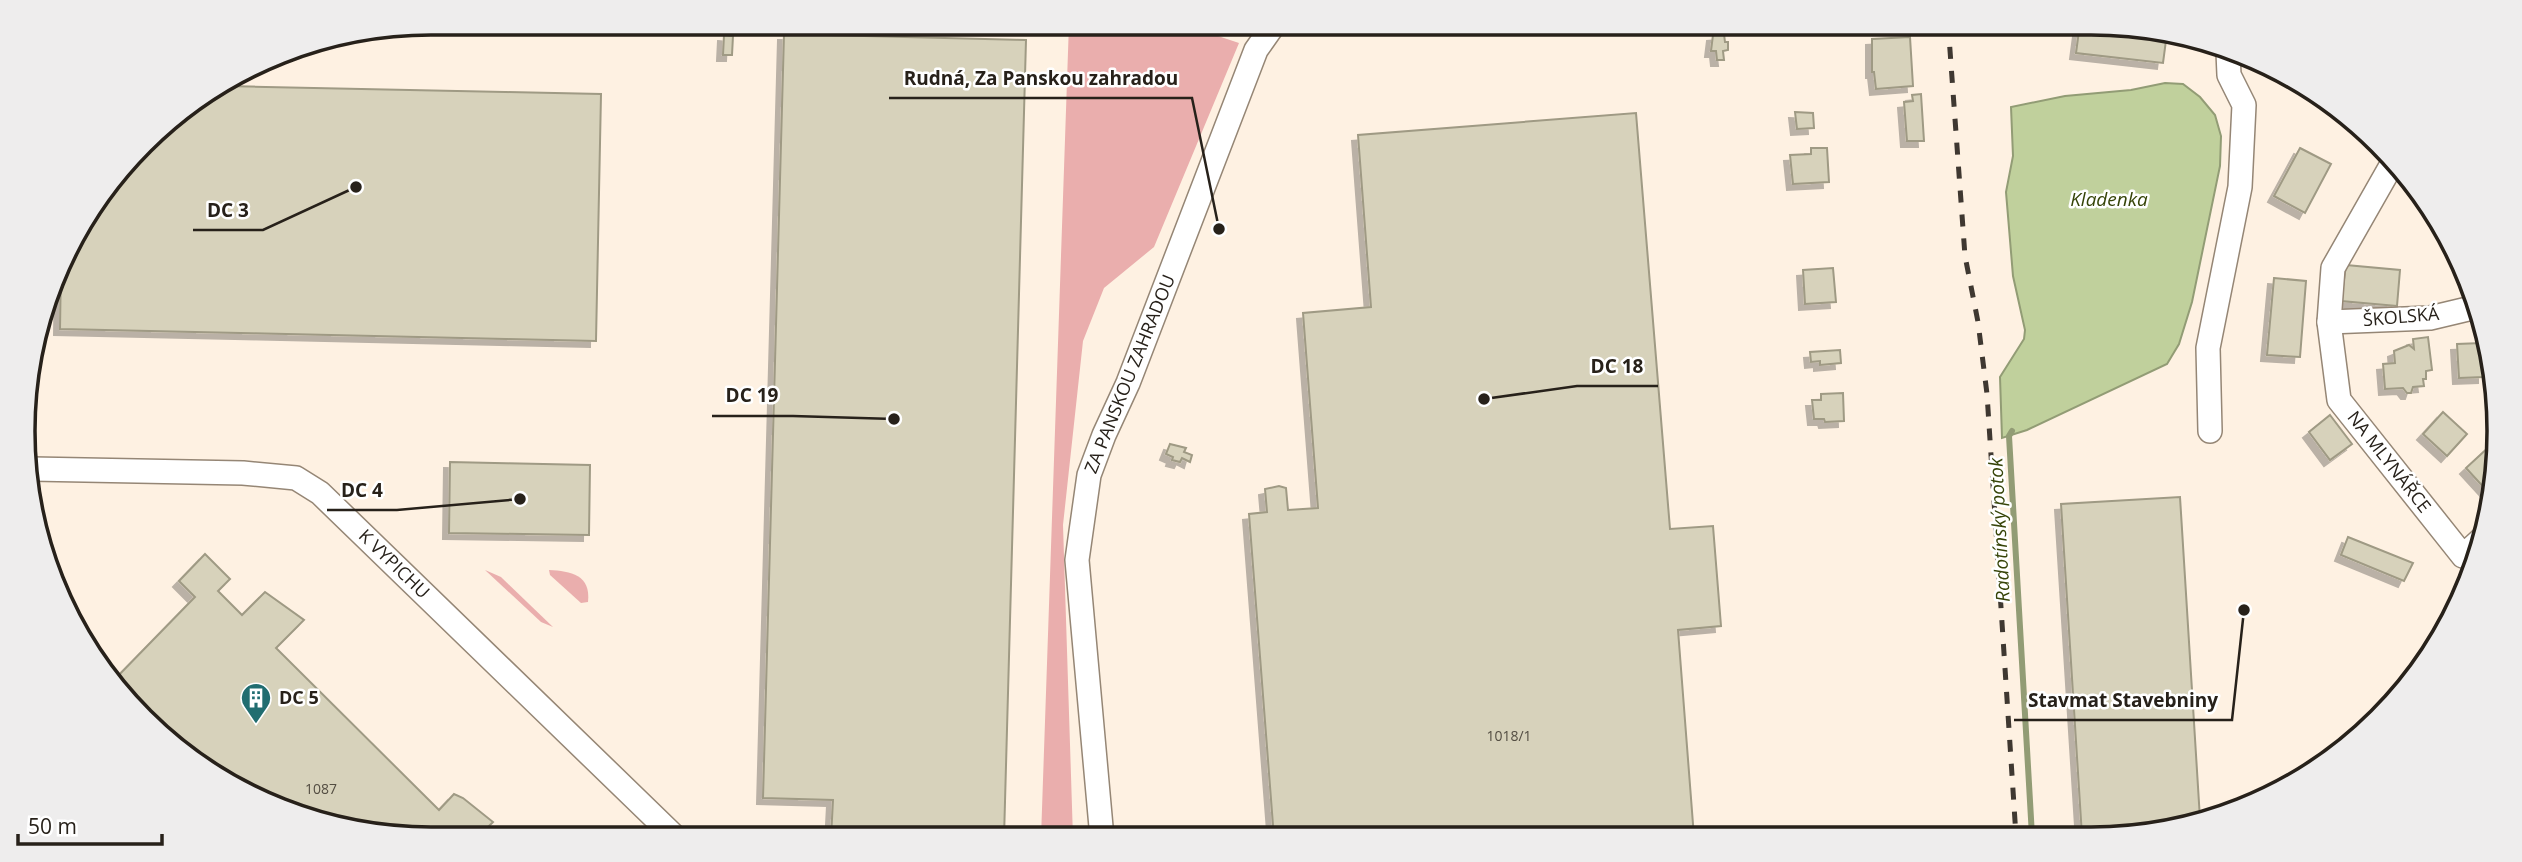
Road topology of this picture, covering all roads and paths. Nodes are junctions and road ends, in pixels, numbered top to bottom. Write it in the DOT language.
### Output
graph roads {
  1 [pos="1255,35"];
  2 [pos="1267,35"];
  3 [pos="1256,50"];
  4 [pos="2229,60"];
  5 [pos="2389,170"];
  6 [pos="2468,309"];
  7 [pos="2329,322"];
  8 [pos="2210,431"];
  9 [pos="37,469"];
  10 [pos="2468,551"];
  11 [pos="665,827"];
  12 [pos="1101,827"];
  1 -- 3 [label="street, ZA PANSKOU ZAHRADOU"];
  2 -- 3 [label="street, ZA PANSKOU ZAHRADOU"];
  3 -- 12 [label="street, ZA PANSKOU ZAHRADOU"];
  4 -- 8 [label="street"];
  5 -- 7 [label="street, NA MLYNÁŘCE"];
  6 -- 7 [label="street, ŠKOLSKÁ"];
  7 -- 10 [label="street, NA MLYNÁŘCE"];
  9 -- 11 [label="street, K VYPICHU"];
}
